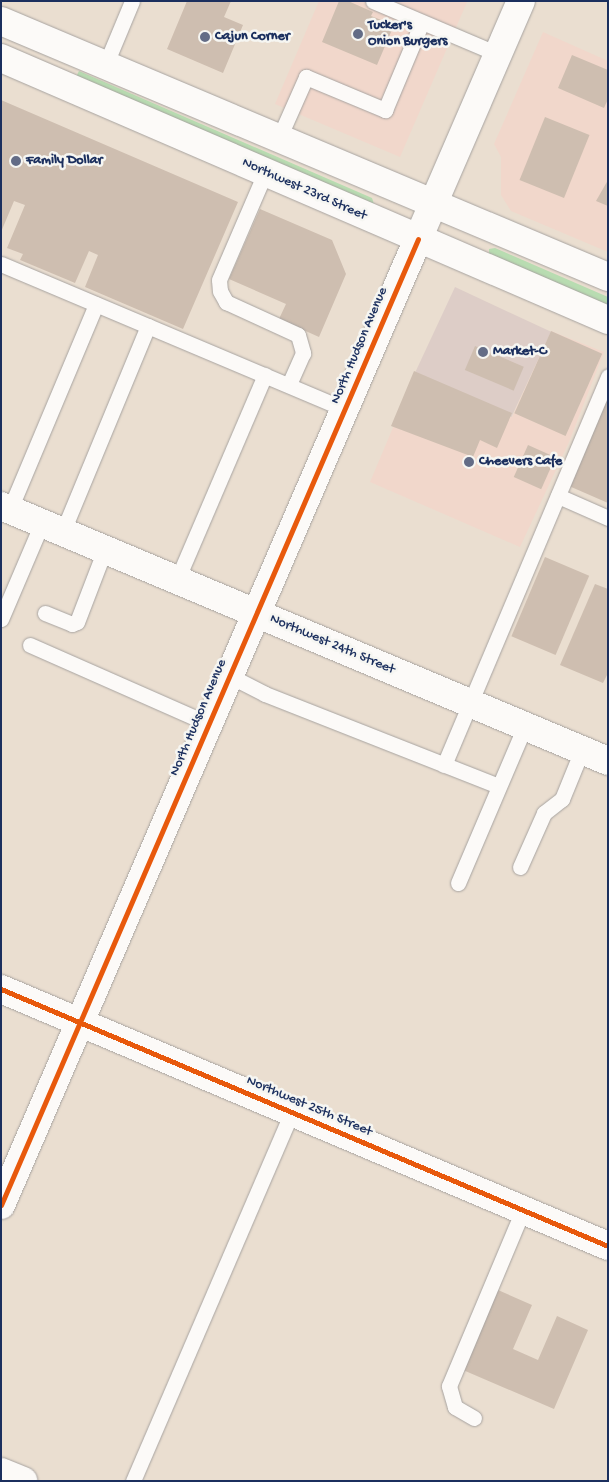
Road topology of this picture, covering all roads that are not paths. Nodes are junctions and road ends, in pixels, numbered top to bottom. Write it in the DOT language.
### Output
graph roads {
  1 [pos="132,1"];
  2 [pos="373,1"];
  3 [pos="521,1"];
  4 [pos="1,21"];
  5 [pos="422,22"];
  6 [pos="498,54"];
  7 [pos="1,58"];
  8 [pos="105,66"];
  9 [pos="279,138"];
  10 [pos="265,173"];
  11 [pos="434,203"];
  12 [pos="418,239"];
  13 [pos="1,264"];
  14 [pos="608,277"];
  15 [pos="96,304"];
  16 [pos="608,320"];
  17 [pos="148,326"];
  18 [pos="265,375"];
  19 [pos="608,376"];
  20 [pos="290,385"];
  21 [pos="345,408"];
  22 [pos="558,496"];
  23 [pos="6,508"];
  24 [pos="608,518"];
  25 [pos="52,527"];
  26 [pos="105,549"];
  27 [pos="178,580"];
  28 [pos="45,613"];
  29 [pos="257,613"];
  30 [pos="1,619"];
  31 [pos="30,645"];
  32 [pos="230,676"];
  33 [pos="470,704"];
  34 [pos="209,724"];
  35 [pos="525,726"];
  36 [pos="582,750"];
  37 [pos="608,761"];
  38 [pos="444,765"];
  39 [pos="499,786"];
  40 [pos="520,867"];
  41 [pos="458,883"];
  42 [pos="1,989"];
  43 [pos="80,1022"];
  44 [pos="292,1112"];
  45 [pos="1,1205"];
  46 [pos="523,1210"];
  47 [pos="608,1246"];
  48 [pos="474,1418"];
  49 [pos="1,1472"];
  50 [pos="23,1481"];
  51 [pos="133,1481"];
  1 -- 8 [label="lane"];
  2 -- 5 [label="lane"];
  3 -- 6 [label="street, North Hudson Avenue"];
  4 -- 8 [label="street"];
  5 -- 6 [label="lane"];
  5 -- 9 [label="lane"];
  6 -- 11 [label="street, North Hudson Avenue"];
  7 -- 10 [label="street, Northwest 23rd Street"];
  8 -- 9 [label="street"];
  9 -- 11 [label="street"];
  10 -- 12 [label="street, Northwest 23rd Street"];
  10 -- 20 [label="lane"];
  11 -- 12 [label="street, North Hudson Avenue"];
  11 -- 14 [label="street"];
  12 -- 16 [label="street, Northwest 23rd Street"];
  12 -- 21 [label="street, North Hudson Avenue"];
  13 -- 15 [label="lane"];
  15 -- 17 [label="lane"];
  15 -- 23 [label="lane"];
  17 -- 18 [label="lane"];
  17 -- 25 [label="lane"];
  18 -- 20 [label="lane"];
  18 -- 27 [label="lane"];
  19 -- 22 [label="lane"];
  20 -- 21 [label="lane"];
  21 -- 29 [label="street, North Hudson Avenue"];
  22 -- 24 [label="lane"];
  22 -- 33 [label="lane"];
  23 -- 25 [label="street, Northwest 24th Street"];
  25 -- 26 [label="street, Northwest 24th Street"];
  25 -- 30 [label="lane"];
  26 -- 27 [label="street, Northwest 24th Street"];
  26 -- 28 [label="lane"];
  27 -- 29 [label="street, Northwest 24th Street"];
  29 -- 32 [label="street, North Hudson Avenue"];
  29 -- 33 [label="street, Northwest 24th Street"];
  31 -- 34 [label="lane"];
  32 -- 34 [label="street, North Hudson Avenue"];
  32 -- 38 [label="lane"];
  33 -- 35 [label="street, Northwest 24th Street"];
  33 -- 38 [label="lane"];
  34 -- 43 [label="street, North Hudson Avenue"];
  35 -- 36 [label="street, Northwest 24th Street"];
  35 -- 39 [label="lane"];
  36 -- 37 [label="street, Northwest 24th Street"];
  36 -- 40 [label="lane"];
  38 -- 39 [label="lane"];
  39 -- 41 [label="lane"];
  42 -- 43 [label="street, Northwest 25th Street"];
  43 -- 44 [label="street, Northwest 25th Street"];
  43 -- 45 [label="street, North Hudson Avenue"];
  44 -- 46 [label="street, Northwest 25th Street"];
  44 -- 51 [label="lane"];
  46 -- 47 [label="street, Northwest 25th Street"];
  46 -- 48 [label="lane"];
  49 -- 50 [label="street"];
}
